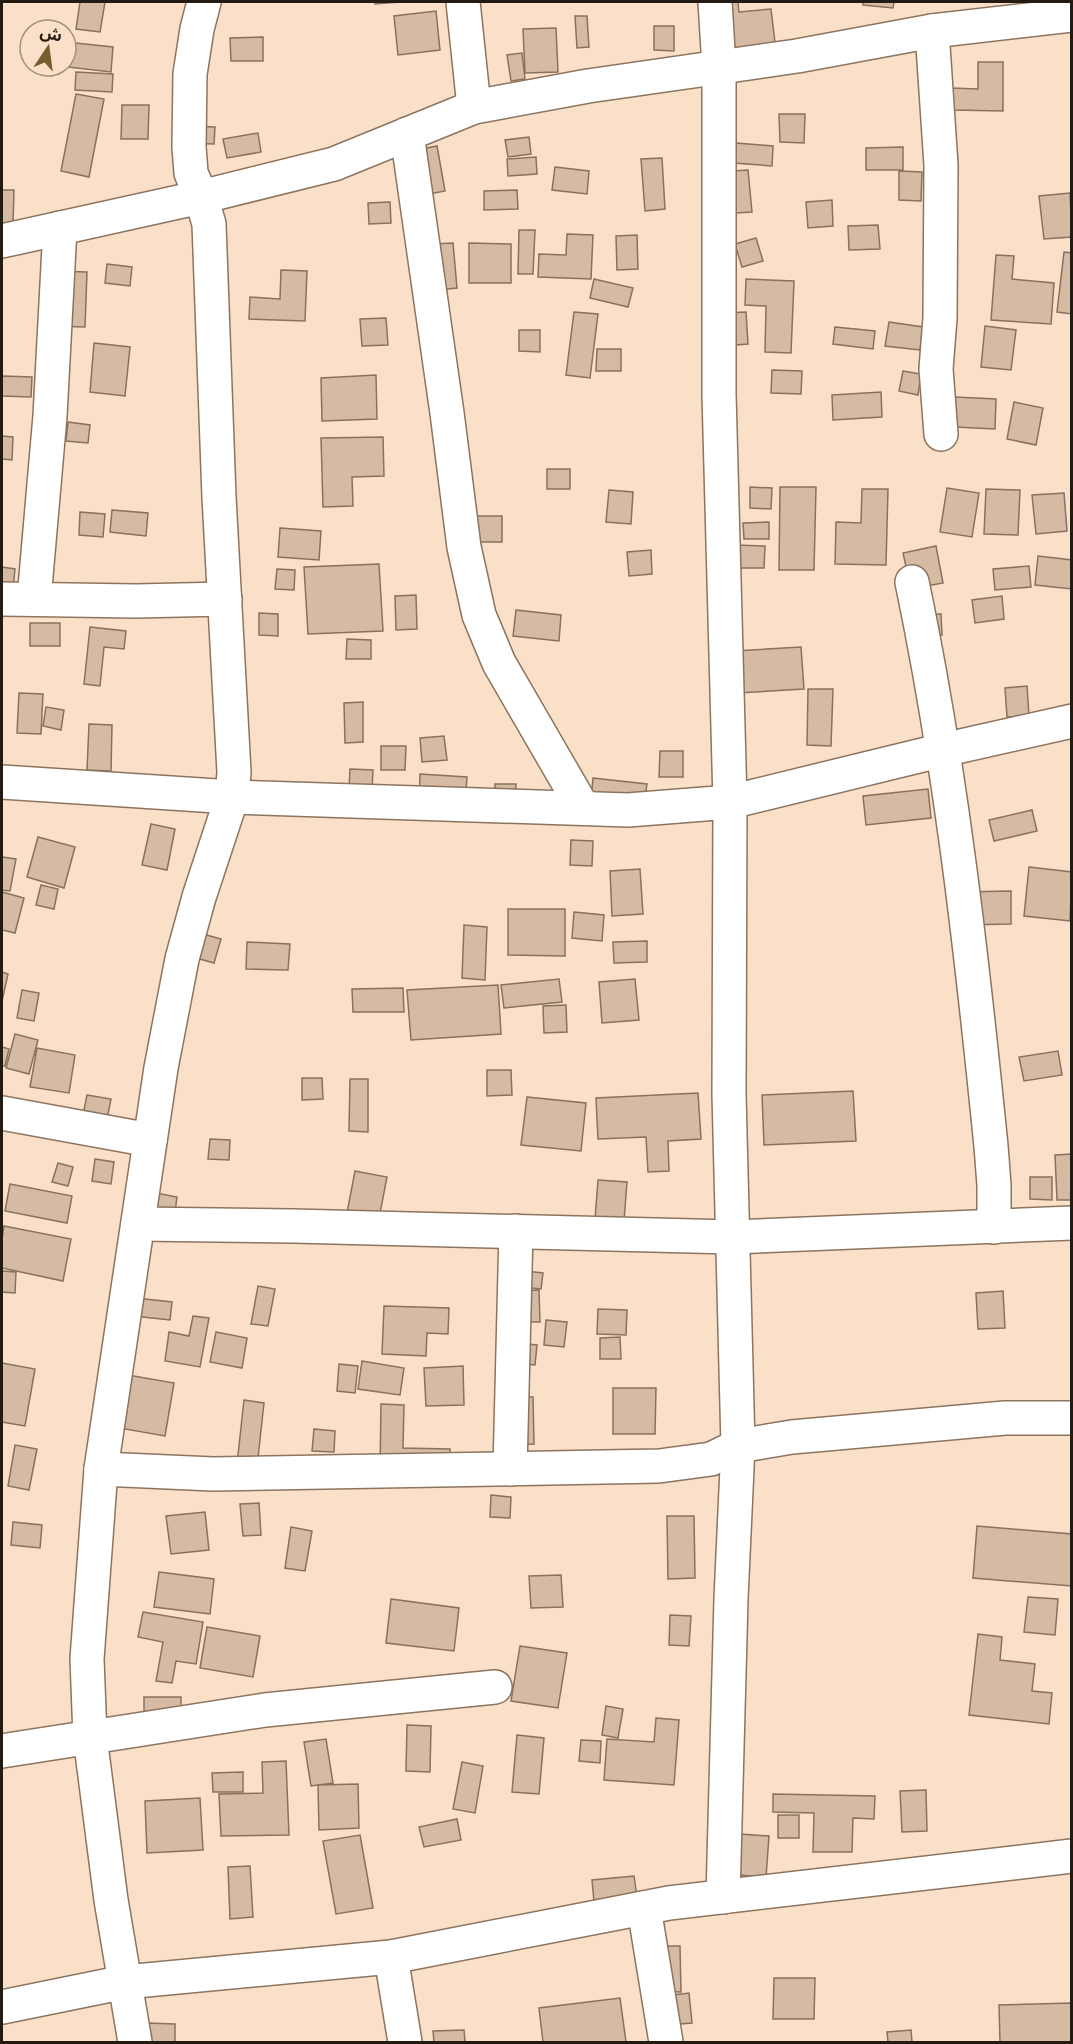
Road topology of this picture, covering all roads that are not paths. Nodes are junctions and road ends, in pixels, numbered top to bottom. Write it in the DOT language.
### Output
graph roads {
  1 [pos="204,2"];
  2 [pos="463,2"];
  3 [pos="715,2"];
  4 [pos="1071,15"];
  5 [pos="932,31"];
  6 [pos="719,67"];
  7 [pos="474,107"];
  8 [pos="407,134"];
  9 [pos="201,197"];
  10 [pos="60,228"];
  11 [pos="2,241"];
  12 [pos="941,434"];
  13 [pos="912,582"];
  14 [pos="2,599"];
  15 [pos="34,599"];
  16 [pos="225,599"];
  17 [pos="1071,721"];
  18 [pos="943,750"];
  19 [pos="2,782"];
  20 [pos="232,797"];
  21 [pos="730,802"];
  22 [pos="583,808"];
  23 [pos="2,1113"];
  24 [pos="150,1140"];
  25 [pos="1071,1223"];
  26 [pos="138,1224"];
  27 [pos="994,1227"];
  28 [pos="516,1232"];
  29 [pos="733,1237"];
  30 [pos="1071,1418"];
  31 [pos="738,1446"];
  32 [pos="101,1469"];
  33 [pos="510,1469"];
  34 [pos="495,1688"];
  35 [pos="90,1737"];
  36 [pos="2,1751"];
  37 [pos="1071,1856"];
  38 [pos="723,1897"];
  39 [pos="644,1908"];
  40 [pos="391,1957"];
  41 [pos="125,1982"];
  42 [pos="2,2007"];
  43 [pos="135,2043"];
  44 [pos="405,2043"];
  45 [pos="666,2043"];
  1 -- 9 [label="street"];
  2 -- 7 [label="street"];
  3 -- 6 [label="street"];
  4 -- 5 [label="street"];
  5 -- 6 [label="street"];
  5 -- 12 [label="street"];
  6 -- 7 [label="street"];
  6 -- 21 [label="street"];
  7 -- 8 [label="street"];
  8 -- 9 [label="street"];
  8 -- 22 [label="street"];
  9 -- 10 [label="street"];
  9 -- 16 [label="street"];
  10 -- 11 [label="street"];
  10 -- 15 [label="street"];
  13 -- 18 [label="street"];
  14 -- 15 [label="street"];
  15 -- 16 [label="street"];
  16 -- 20 [label="street"];
  17 -- 18 [label="street"];
  18 -- 21 [label="street"];
  18 -- 27 [label="street"];
  19 -- 20 [label="street"];
  20 -- 22 [label="street"];
  20 -- 24 [label="street"];
  21 -- 22 [label="street"];
  21 -- 29 [label="street"];
  23 -- 24 [label="street"];
  24 -- 26 [label="street"];
  25 -- 27 [label="street"];
  26 -- 28 [label="street"];
  26 -- 32 [label="street"];
  27 -- 29 [label="street"];
  28 -- 29 [label="street"];
  28 -- 33 [label="street"];
  29 -- 31 [label="street"];
  30 -- 31 [label="street"];
  31 -- 33 [label="street"];
  31 -- 38 [label="street"];
  32 -- 33 [label="street"];
  32 -- 35 [label="street"];
  34 -- 35 [label="street"];
  35 -- 36 [label="street"];
  35 -- 41 [label="street"];
  37 -- 38 [label="street"];
  38 -- 39 [label="street"];
  39 -- 40 [label="street"];
  39 -- 45 [label="street"];
  40 -- 41 [label="street"];
  40 -- 44 [label="street"];
  41 -- 42 [label="street"];
  41 -- 43 [label="street"];
}
